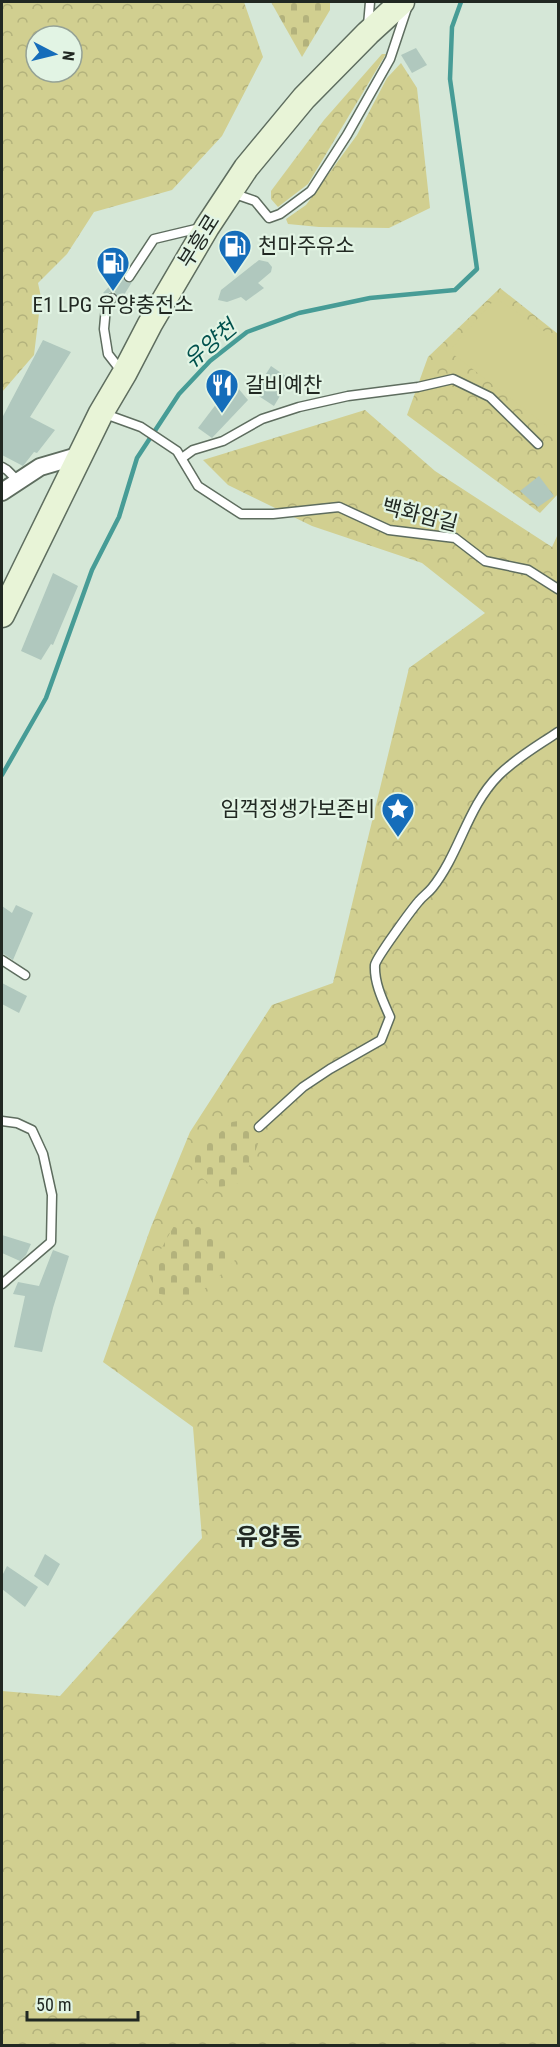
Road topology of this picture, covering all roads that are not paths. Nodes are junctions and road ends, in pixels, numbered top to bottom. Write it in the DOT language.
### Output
graph roads {
  1 [pos="370,2"];
  2 [pos="402,2"];
  3 [pos="409,2"];
  4 [pos="368,33"];
  5 [pos="230,193"];
  6 [pos="207,227"];
  7 [pos="129,277"];
  8 [pos="112,298"];
  9 [pos="124,374"];
  10 [pos="101,413"];
  11 [pos="538,444"];
  12 [pos="81,455"];
  13 [pos="179,455"];
  14 [pos="2,467"];
  15 [pos="18,481"];
  16 [pos="2,492"];
  17 [pos="558,589"];
  18 [pos="2,615"];
  19 [pos="558,732"];
  20 [pos="2,960"];
  21 [pos="25,975"];
  22 [pos="2,1121"];
  23 [pos="259,1127"];
  24 [pos="2,1284"];
  1 -- 4 [label="lane"];
  2 -- 4 [label="main road, 부흥로"];
  3 -- 5 [label="lane"];
  4 -- 5 [label="main road, 부흥로"];
  5 -- 6 [label="main road, 부흥로"];
  6 -- 7 [label="lane"];
  6 -- 9 [label="main road, 부흥로"];
  8 -- 9 [label="lane"];
  9 -- 10 [label="main road, 부흥로"];
  10 -- 12 [label="main road, 부흥로"];
  10 -- 13 [label="lane"];
  11 -- 13 [label="lane"];
  12 -- 15 [label="street"];
  12 -- 18 [label="main road, 부흥로"];
  13 -- 17 [label="lane, 백화암길"];
  14 -- 15 [label="lane"];
  15 -- 16 [label="street"];
  19 -- 23 [label="lane"];
  20 -- 21 [label="lane"];
  22 -- 24 [label="lane"];
}
